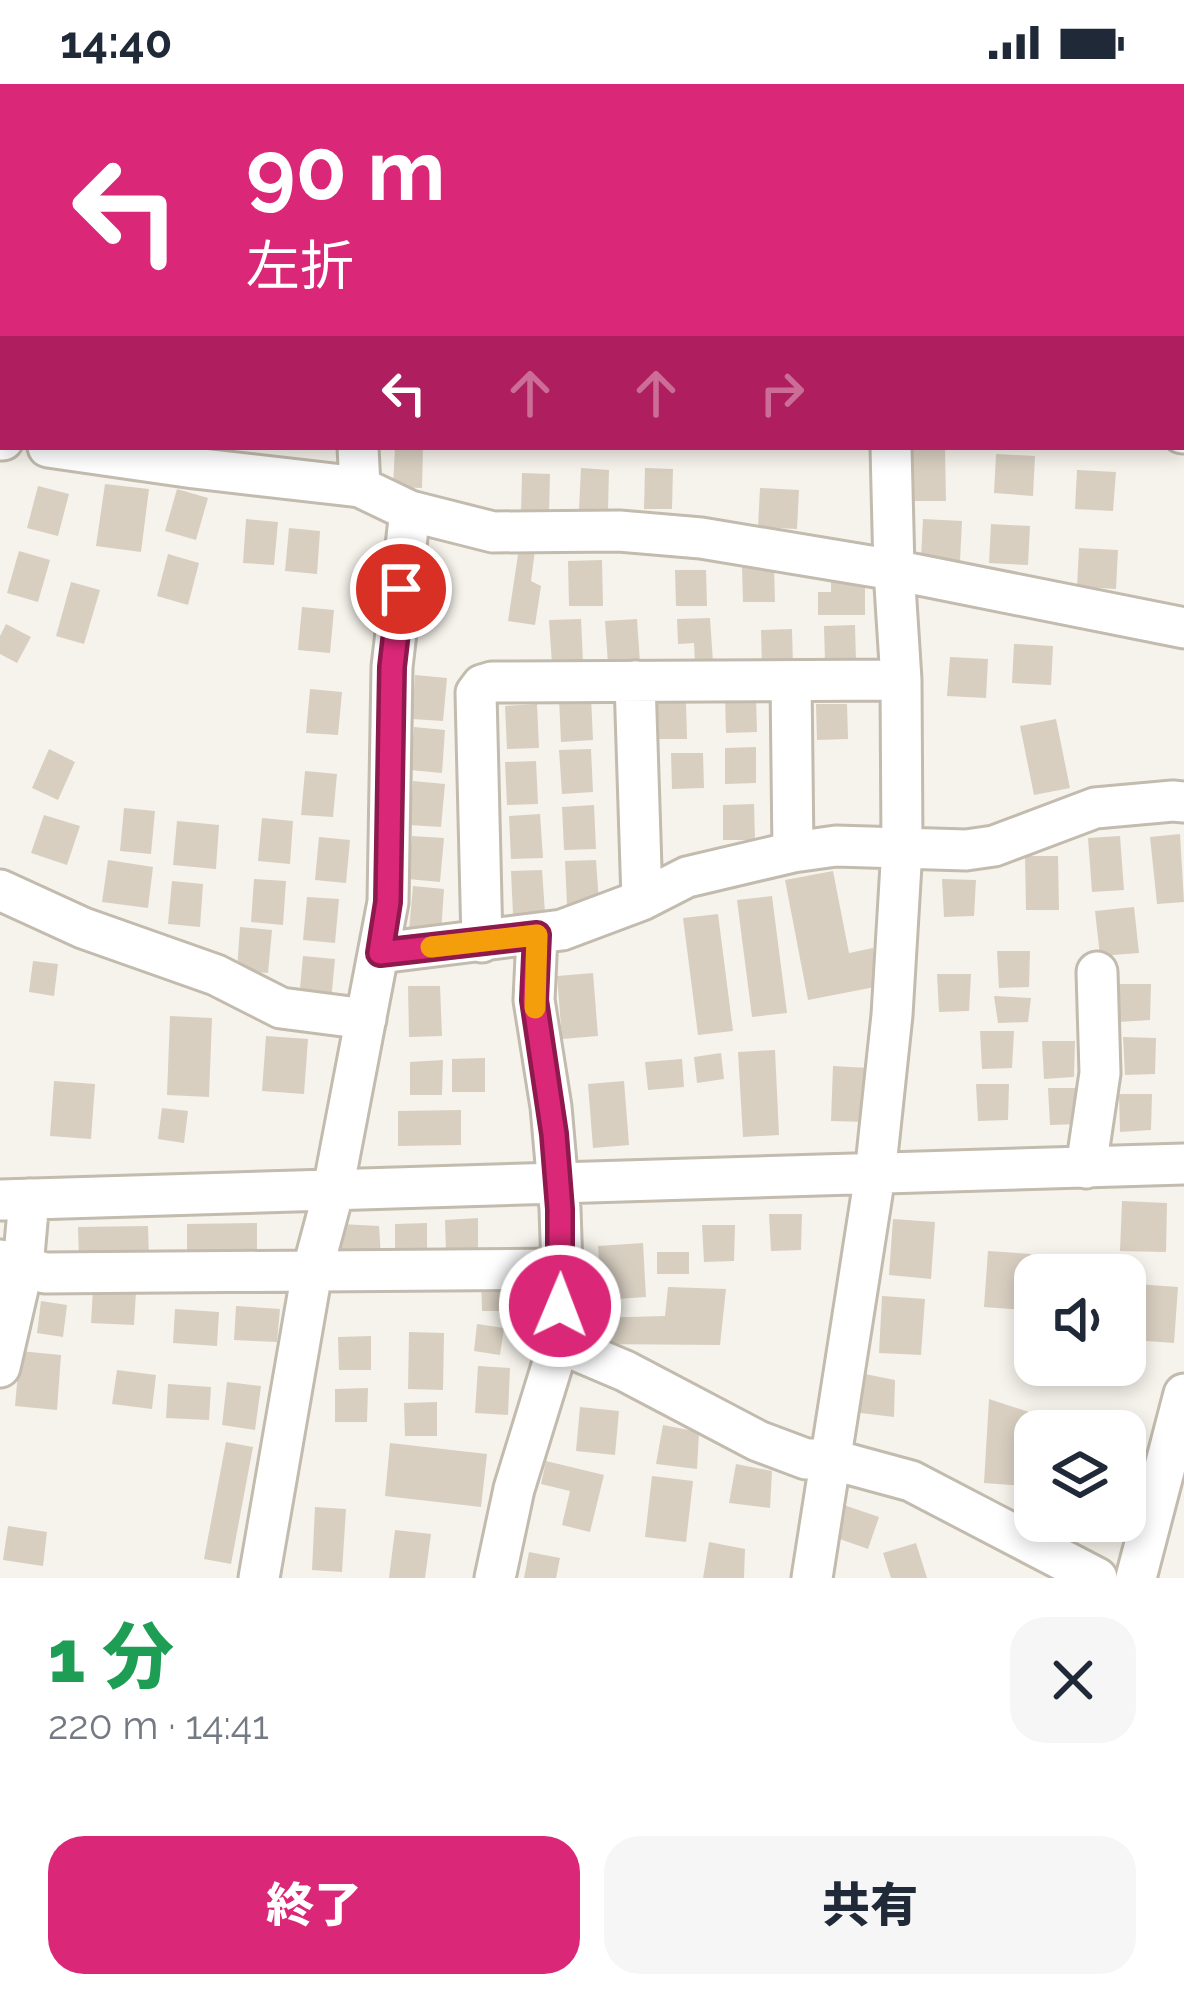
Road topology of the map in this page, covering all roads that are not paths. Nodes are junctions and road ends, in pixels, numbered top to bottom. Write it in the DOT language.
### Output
graph roads {
  1 [pos="69,450"];
  2 [pos="358,450"];
  3 [pos="891,450"];
  4 [pos="360,487"];
  5 [pos="410,511"];
  6 [pos="894,570"];
  7 [pos="1184,628"];
  8 [pos="901,680"];
  9 [pos="635,681"];
  10 [pos="791,681"];
  11 [pos="1184,802"];
  12 [pos="902,848"];
  13 [pos="793,852"];
  14 [pos="0,890"];
  15 [pos="642,900"];
  16 [pos="537,935"];
  17 [pos="482,942"];
  18 [pos="380,953"];
  19 [pos="1096,972"];
  20 [pos="366,1019"];
  21 [pos="1184,1164"];
  22 [pos="1086,1168"];
  23 [pos="875,1175"];
  24 [pos="558,1183"];
  25 [pos="332,1189"];
  26 [pos="14,1199"];
  27 [pos="12,1263"];
  28 [pos="562,1269"];
  29 [pos="312,1272"];
  30 [pos="559,1342"];
  31 [pos="0,1367"];
  32 [pos="1184,1394"];
  33 [pos="830,1459"];
  34 [pos="259,1578"];
  35 [pos="495,1578"];
  36 [pos="812,1578"];
  37 [pos="1097,1578"];
  38 [pos="1136,1578"];
  1 -- 4 [label="street"];
  2 -- 4 [label="street"];
  3 -- 6 [label="street"];
  4 -- 5 [label="street"];
  5 -- 6 [label="street"];
  5 -- 18 [label="street"];
  6 -- 7 [label="street"];
  6 -- 8 [label="street"];
  8 -- 10 [label="street"];
  8 -- 12 [label="street"];
  9 -- 10 [label="street"];
  9 -- 15 [label="street"];
  9 -- 17 [label="street"];
  10 -- 13 [label="street"];
  11 -- 12 [label="street"];
  12 -- 13 [label="street"];
  12 -- 23 [label="street"];
  13 -- 15 [label="street"];
  14 -- 20 [label="street"];
  15 -- 16 [label="street"];
  16 -- 17 [label="street"];
  16 -- 24 [label="street"];
  17 -- 18 [label="street"];
  18 -- 20 [label="street"];
  19 -- 22 [label="street"];
  20 -- 25 [label="street"];
  21 -- 22 [label="street"];
  22 -- 23 [label="street"];
  23 -- 24 [label="street"];
  23 -- 33 [label="street"];
  24 -- 25 [label="street"];
  24 -- 28 [label="street"];
  25 -- 26 [label="street"];
  25 -- 29 [label="street"];
  26 -- 27 [label="street"];
  27 -- 29 [label="street"];
  27 -- 31 [label="street"];
  28 -- 29 [label="street"];
  28 -- 30 [label="street"];
  29 -- 34 [label="street"];
  30 -- 33 [label="street"];
  30 -- 35 [label="street"];
  32 -- 38 [label="street"];
  33 -- 36 [label="street"];
  33 -- 37 [label="street"];
}
